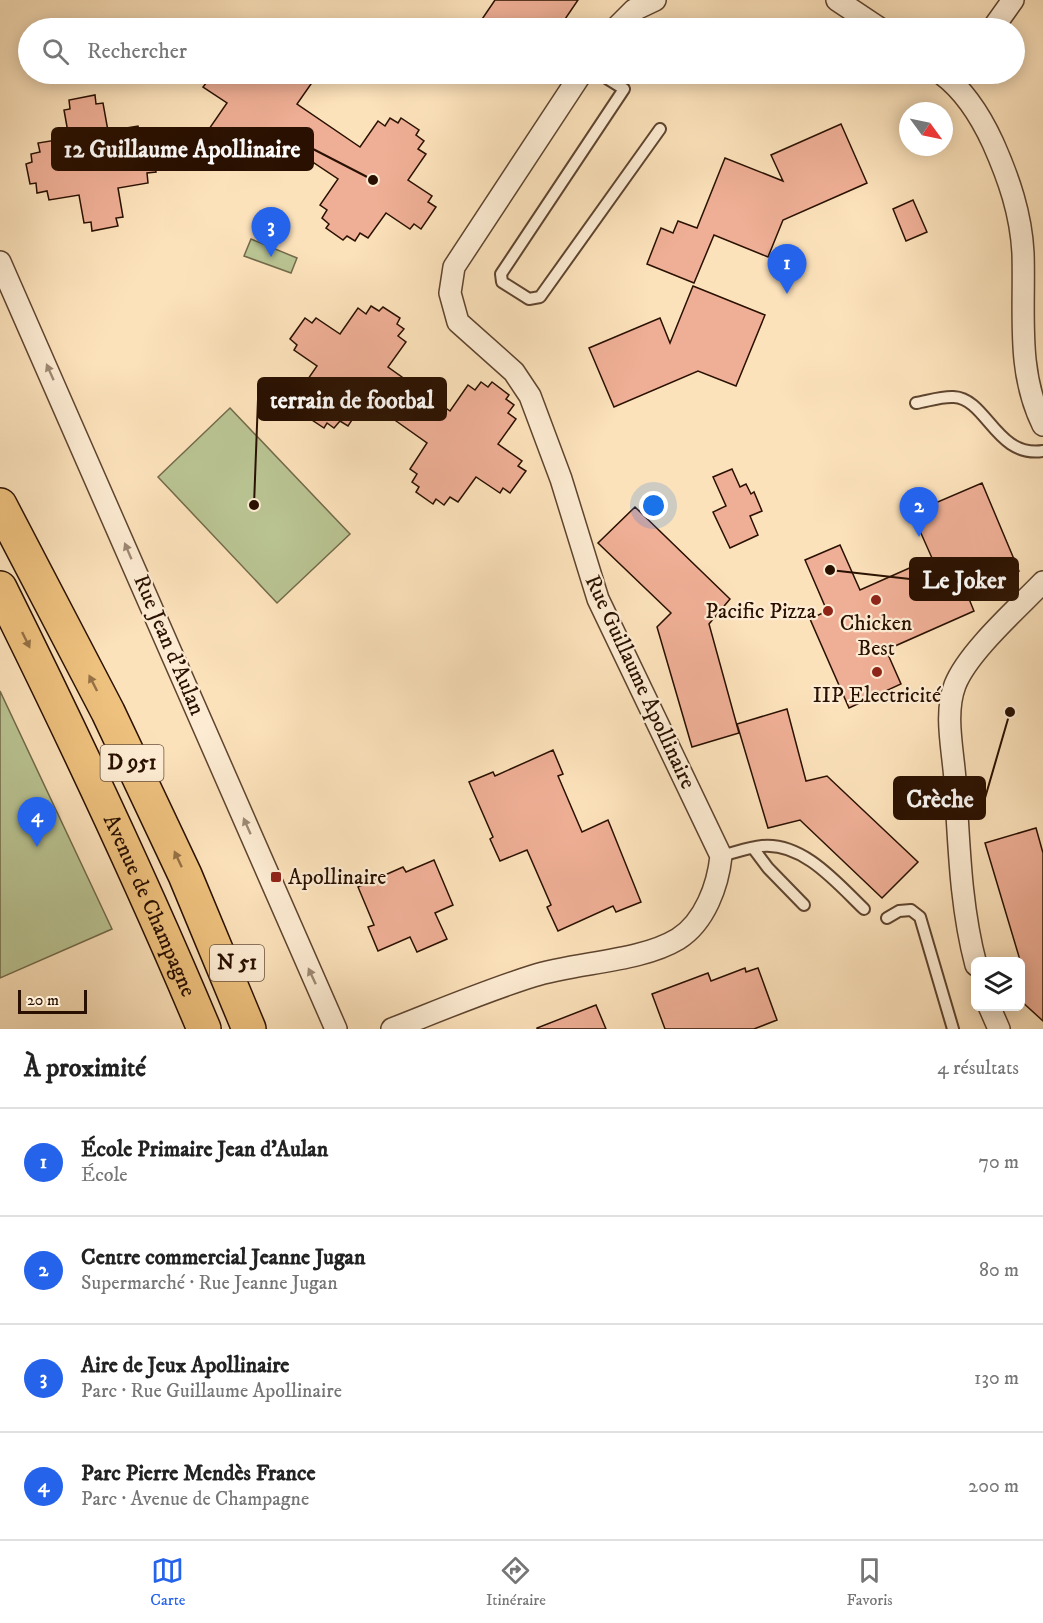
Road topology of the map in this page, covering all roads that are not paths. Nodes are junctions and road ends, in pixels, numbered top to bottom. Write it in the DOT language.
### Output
graph roads {
  1 [pos="655,0"];
  2 [pos="837,0"];
  3 [pos="1013,0"];
  4 [pos="626,18"];
  5 [pos="864,18"];
  6 [pos="1000,18"];
  7 [pos="574,84"];
  8 [pos="616,84"];
  9 [pos="956,84"];
  10 [pos="660,129"];
  11 [pos="0,262"];
  12 [pos="916,403"];
  13 [pos="1043,425"];
  14 [pos="1043,451"];
  15 [pos="0,505"];
  16 [pos="1043,582"];
  17 [pos="0,588"];
  18 [pos="753,848"];
  19 [pos="721,856"];
  20 [pos="196,902"];
  21 [pos="804,905"];
  22 [pos="864,909"];
  23 [pos="887,918"];
  24 [pos="974,957"];
  25 [pos="991,1011"];
  26 [pos="204,1029"];
  27 [pos="249,1029"];
  28 [pos="271,1029"];
  29 [pos="336,1029"];
  30 [pos="392,1029"];
  31 [pos="953,1029"];
  32 [pos="999,1029"];
  1 -- 4 [label="street"];
  2 -- 5 [label="street"];
  3 -- 6 [label="street"];
  7 -- 19 [label="street, Rue Guillaume Apollinaire"];
  8 -- 10 [label="lane"];
  9 -- 13 [label="street"];
  29 -- 11 [label="street, Rue Jean d'Aulan, one-way"];
  12 -- 14 [label="lane"];
  20 -- 15 [label="main road, Avenue de Champagne / D 951, one-way"];
  16 -- 24 [label="street"];
  17 -- 26 [label="main road, Avenue de Champagne / D 951, one-way"];
  18 -- 19 [label="lane"];
  18 -- 21 [label="lane"];
  18 -- 22 [label="lane"];
  19 -- 30 [label="street"];
  20 -- 27 [label="main road, Avenue de Champagne / D 951"];
  20 -- 28 [label="main road, N 51"];
  23 -- 31 [label="lane"];
  25 -- 32 [label="street"];
}
